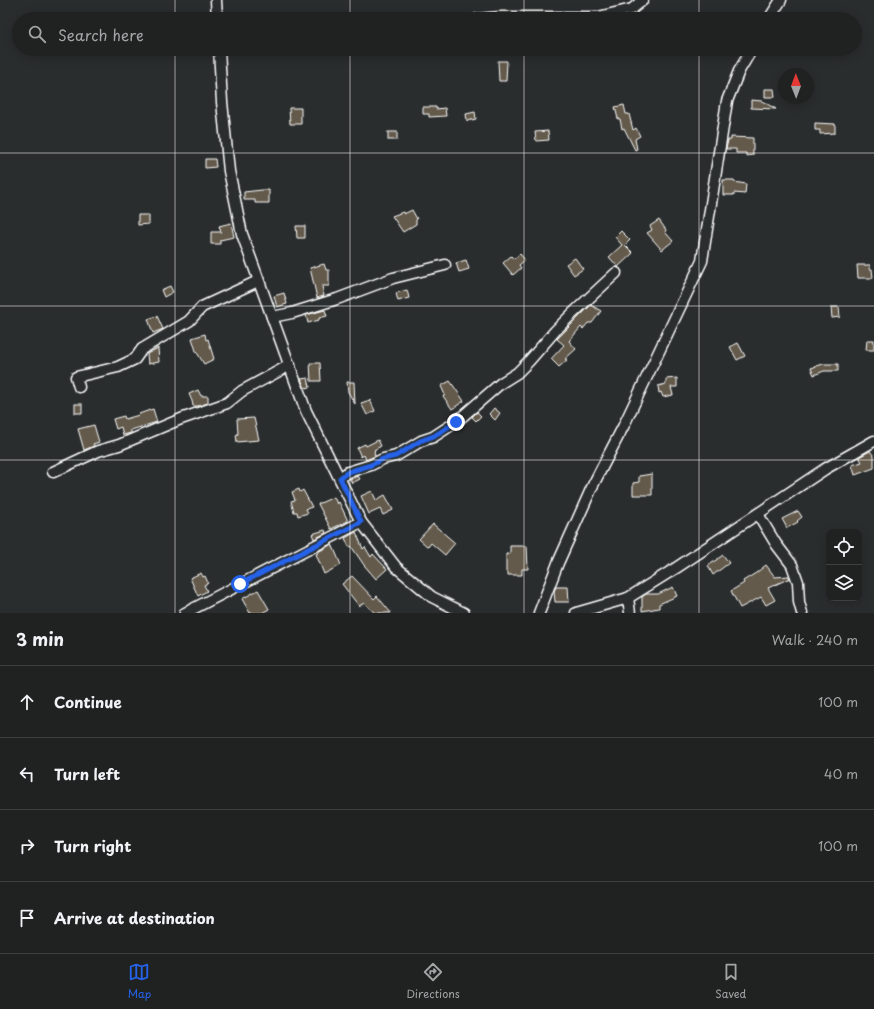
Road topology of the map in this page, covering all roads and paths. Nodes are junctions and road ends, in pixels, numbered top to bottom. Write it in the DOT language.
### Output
graph roads {
  1 [pos="216,0"];
  2 [pos="643,0"];
  3 [pos="781,0"];
  4 [pos="217,12"];
  5 [pos="619,12"];
  6 [pos="773,12"];
  7 [pos="219,56"];
  8 [pos="748,56"];
  9 [pos="445,265"];
  10 [pos="616,274"];
  11 [pos="258,281"];
  12 [pos="272,317"];
  13 [pos="290,365"];
  14 [pos="79,387"];
  15 [pos="874,441"];
  16 [pos="53,472"];
  17 [pos="340,478"];
  18 [pos="758,514"];
  19 [pos="361,522"];
  20 [pos="628,598"];
  21 [pos="185,613"];
  22 [pos="464,613"];
  23 [pos="539,613"];
  24 [pos="576,613"];
  25 [pos="630,613"];
  26 [pos="802,613"];
  1 -- 4 [label="street"];
  2 -- 5 [label="street"];
  3 -- 6 [label="street"];
  7 -- 11 [label="street"];
  8 -- 23 [label="street"];
  9 -- 12 [label="street"];
  10 -- 17 [label="street"];
  11 -- 12 [label="street"];
  11 -- 14 [label="street"];
  12 -- 13 [label="street"];
  13 -- 16 [label="street"];
  13 -- 17 [label="street"];
  15 -- 18 [label="street"];
  17 -- 19 [label="street"];
  18 -- 20 [label="street"];
  18 -- 26 [label="street"];
  19 -- 21 [label="street"];
  19 -- 22 [label="street"];
  20 -- 24 [label="street"];
  20 -- 25 [label="street"];
}
